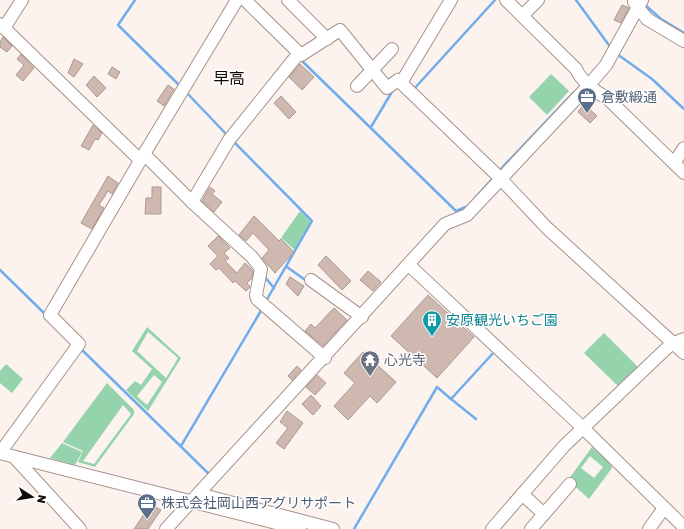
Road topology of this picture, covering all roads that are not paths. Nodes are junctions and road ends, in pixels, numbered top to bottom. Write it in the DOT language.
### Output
graph roads {
  1 [pos="22,0"];
  2 [pos="240,0"];
  3 [pos="288,0"];
  4 [pos="451,0"];
  5 [pos="506,0"];
  6 [pos="538,0"];
  7 [pos="637,3"];
  8 [pos="522,16"];
  9 [pos="4,25"];
  10 [pos="327,39"];
  11 [pos="684,41"];
  12 [pos="392,49"];
  13 [pos="298,55"];
  14 [pos="372,70"];
  15 [pos="589,85"];
  16 [pos="357,86"];
  17 [pos="408,90"];
  18 [pos="684,148"];
  19 [pos="142,157"];
  20 [pos="674,163"];
  21 [pos="684,173"];
  22 [pos="498,176"];
  23 [pos="192,202"];
  24 [pos="411,267"];
  25 [pos="310,280"];
  26 [pos="362,318"];
  27 [pos="675,343"];
  28 [pos="684,353"];
  29 [pos="325,358"];
  30 [pos="581,430"];
  31 [pos="6,449"];
  32 [pos="570,484"];
  33 [pos="522,494"];
  34 [pos="195,498"];
  35 [pos="664,508"];
  36 [pos="544,514"];
  37 [pos="684,527"];
  38 [pos="80,529"];
  39 [pos="166,529"];
  40 [pos="300,529"];
  41 [pos="333,529"];
  42 [pos="492,529"];
  43 [pos="531,529"];
  44 [pos="649,529"];
  1 -- 9 [label="street"];
  2 -- 13 [label="street"];
  2 -- 19 [label="street"];
  3 -- 10 [label="street"];
  4 -- 17 [label="street"];
  5 -- 8 [label="street"];
  6 -- 8 [label="street"];
  7 -- 11 [label="street"];
  7 -- 15 [label="street"];
  8 -- 15 [label="street"];
  9 -- 19 [label="street"];
  10 -- 13 [label="street"];
  10 -- 14 [label="street"];
  12 -- 14 [label="street"];
  13 -- 23 [label="street"];
  14 -- 16 [label="street"];
  14 -- 17 [label="street"];
  15 -- 20 [label="street"];
  15 -- 22 [label="street"];
  17 -- 22 [label="street"];
  18 -- 20 [label="street"];
  19 -- 23 [label="street"];
  19 -- 31 [label="street"];
  20 -- 21 [label="street"];
  22 -- 24 [label="street"];
  22 -- 27 [label="street"];
  23 -- 29 [label="street"];
  24 -- 26 [label="street"];
  24 -- 30 [label="street"];
  25 -- 26 [label="street"];
  26 -- 29 [label="street"];
  27 -- 28 [label="street"];
  27 -- 30 [label="street"];
  29 -- 34 [label="street"];
  30 -- 33 [label="street"];
  30 -- 35 [label="street"];
  31 -- 34 [label="street"];
  31 -- 38 [label="street"];
  32 -- 36 [label="street"];
  33 -- 36 [label="street"];
  33 -- 42 [label="street"];
  34 -- 39 [label="street"];
  34 -- 40 [label="street"];
  34 -- 41 [label="street"];
  35 -- 37 [label="street"];
  35 -- 44 [label="street"];
  36 -- 43 [label="street"];
}
